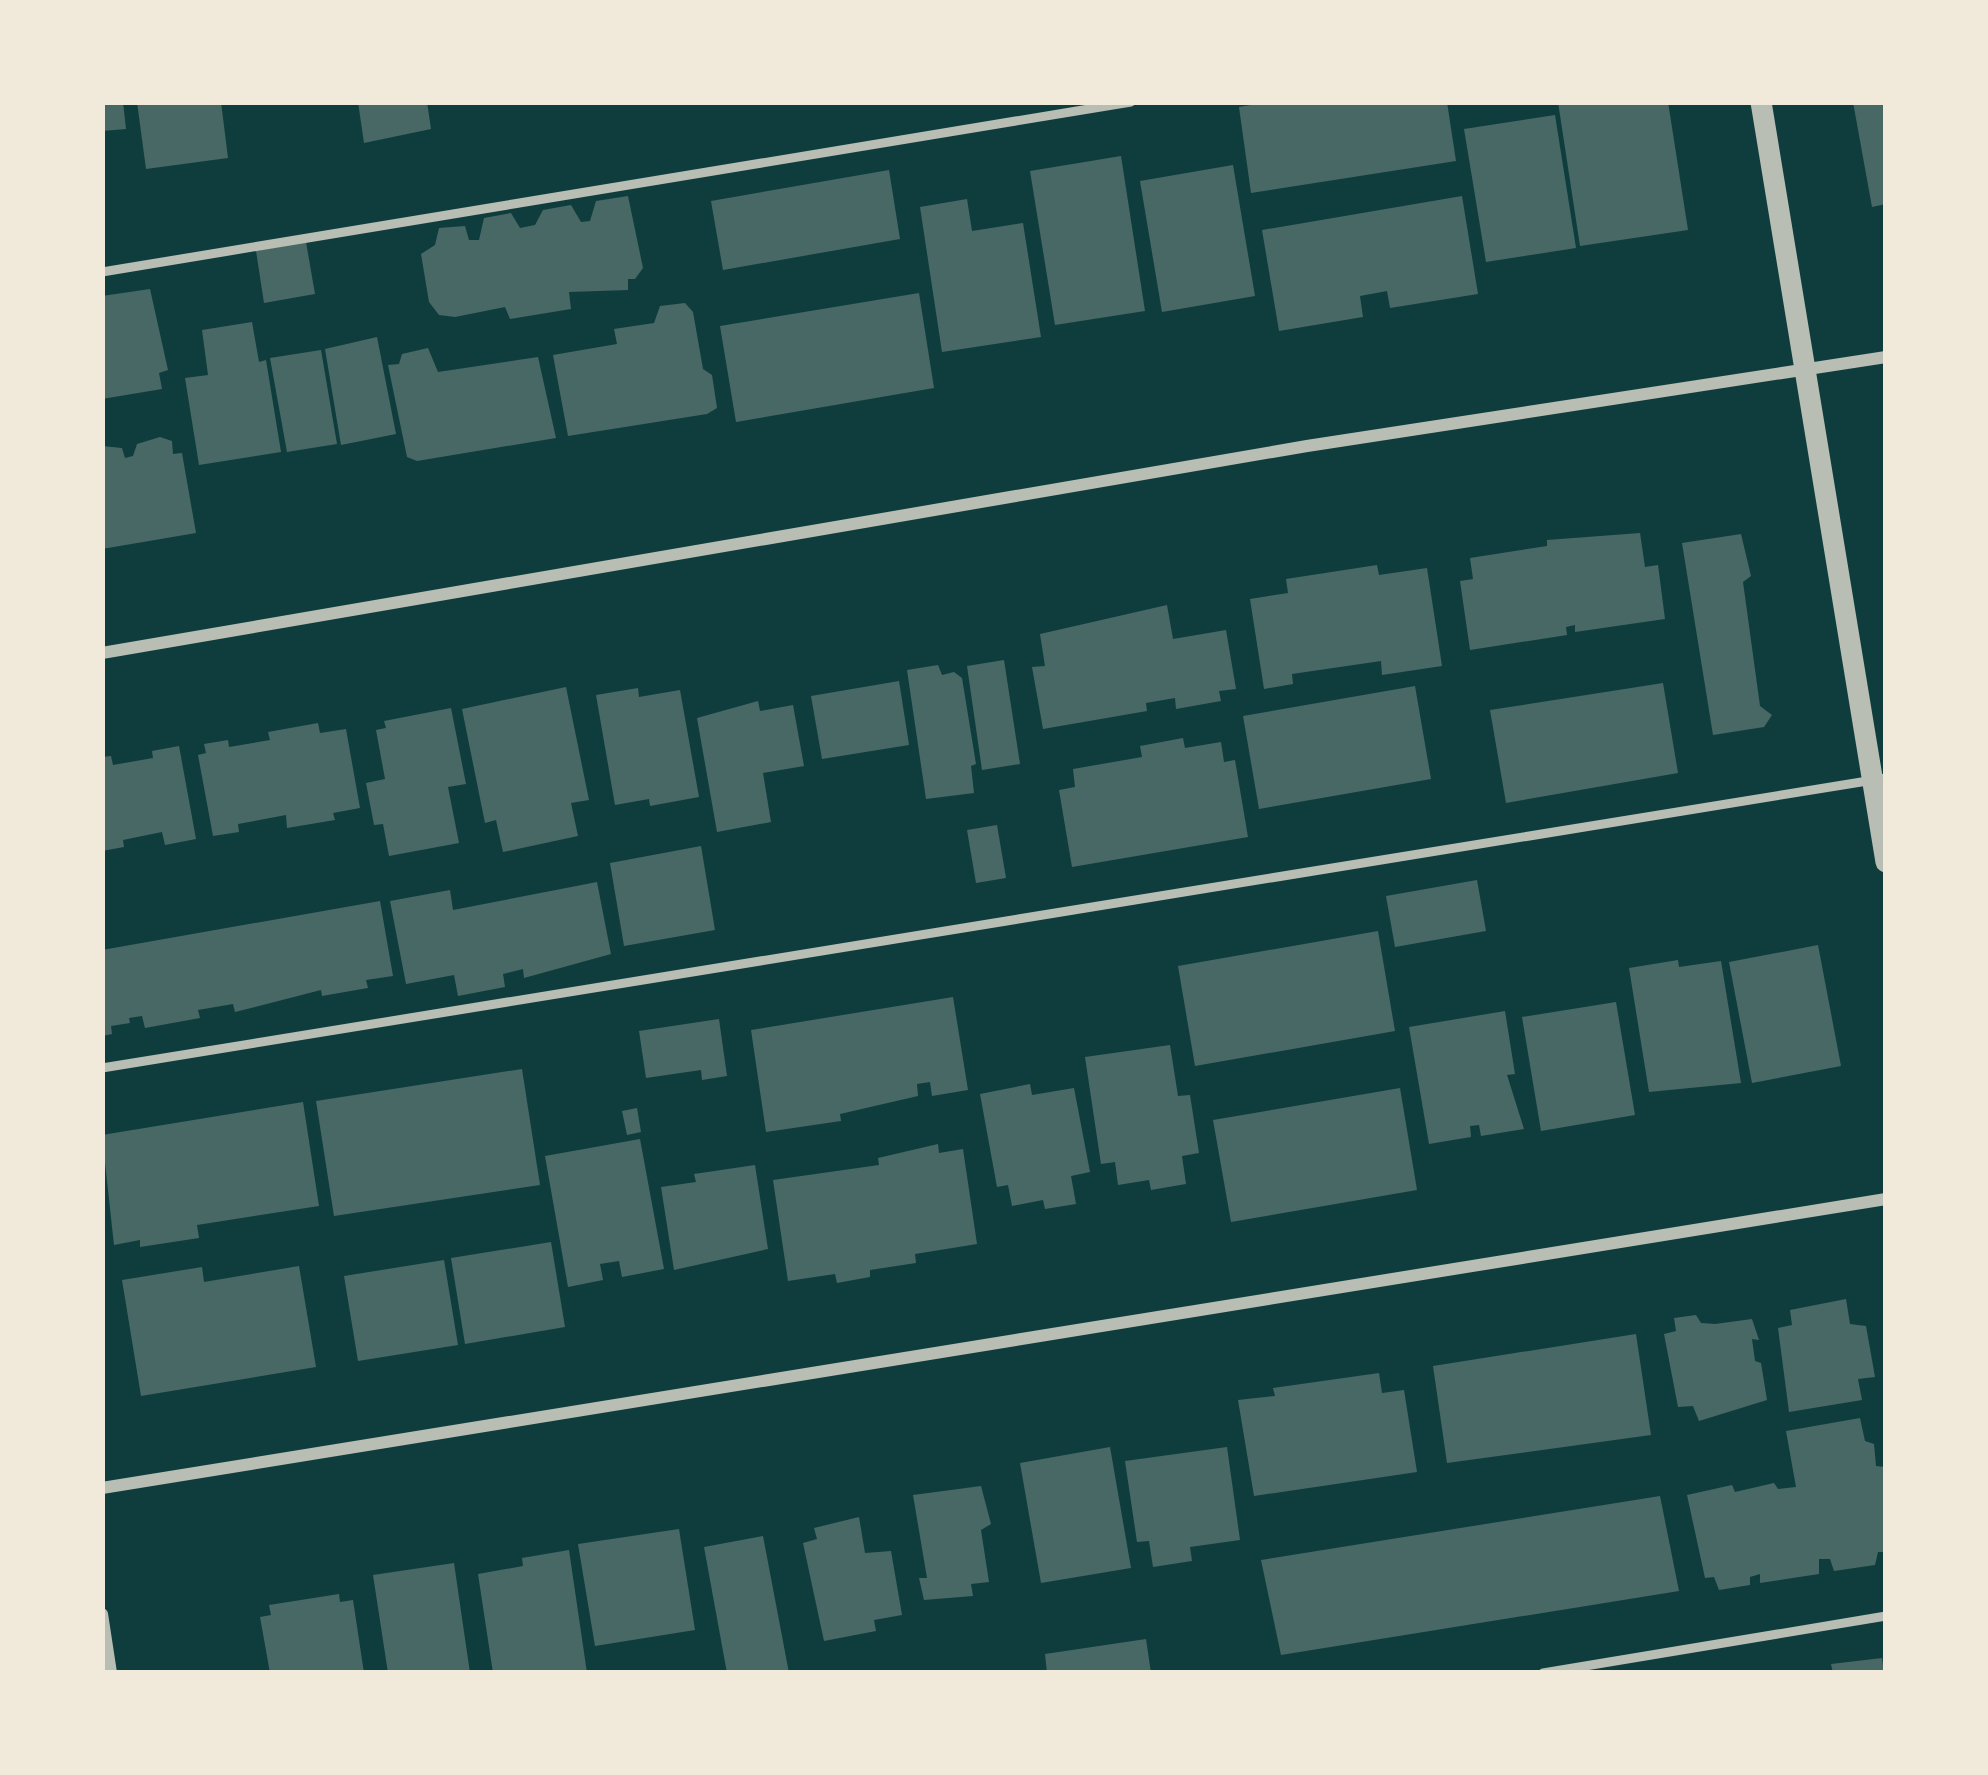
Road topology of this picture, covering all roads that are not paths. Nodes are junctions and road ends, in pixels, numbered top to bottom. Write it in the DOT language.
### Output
graph roads {
  1 [pos="1130,102"];
  2 [pos="1761,102"];
  3 [pos="102,272"];
  4 [pos="1886,357"];
  5 [pos="1804,370"];
  6 [pos="102,653"];
  7 [pos="1880,780"];
  8 [pos="1886,862"];
  9 [pos="102,1068"];
  10 [pos="1886,1199"];
  11 [pos="102,1488"];
  12 [pos="102,1614"];
  13 [pos="1886,1616"];
  14 [pos="111,1673"];
  15 [pos="1543,1673"];
  1 -- 3 [label="lane"];
  2 -- 5 [label="street"];
  4 -- 5 [label="street"];
  5 -- 6 [label="street"];
  5 -- 7 [label="street"];
  7 -- 8 [label="street"];
  7 -- 9 [label="lane"];
  10 -- 11 [label="street"];
  12 -- 14 [label="street"];
  13 -- 15 [label="lane"];
}
